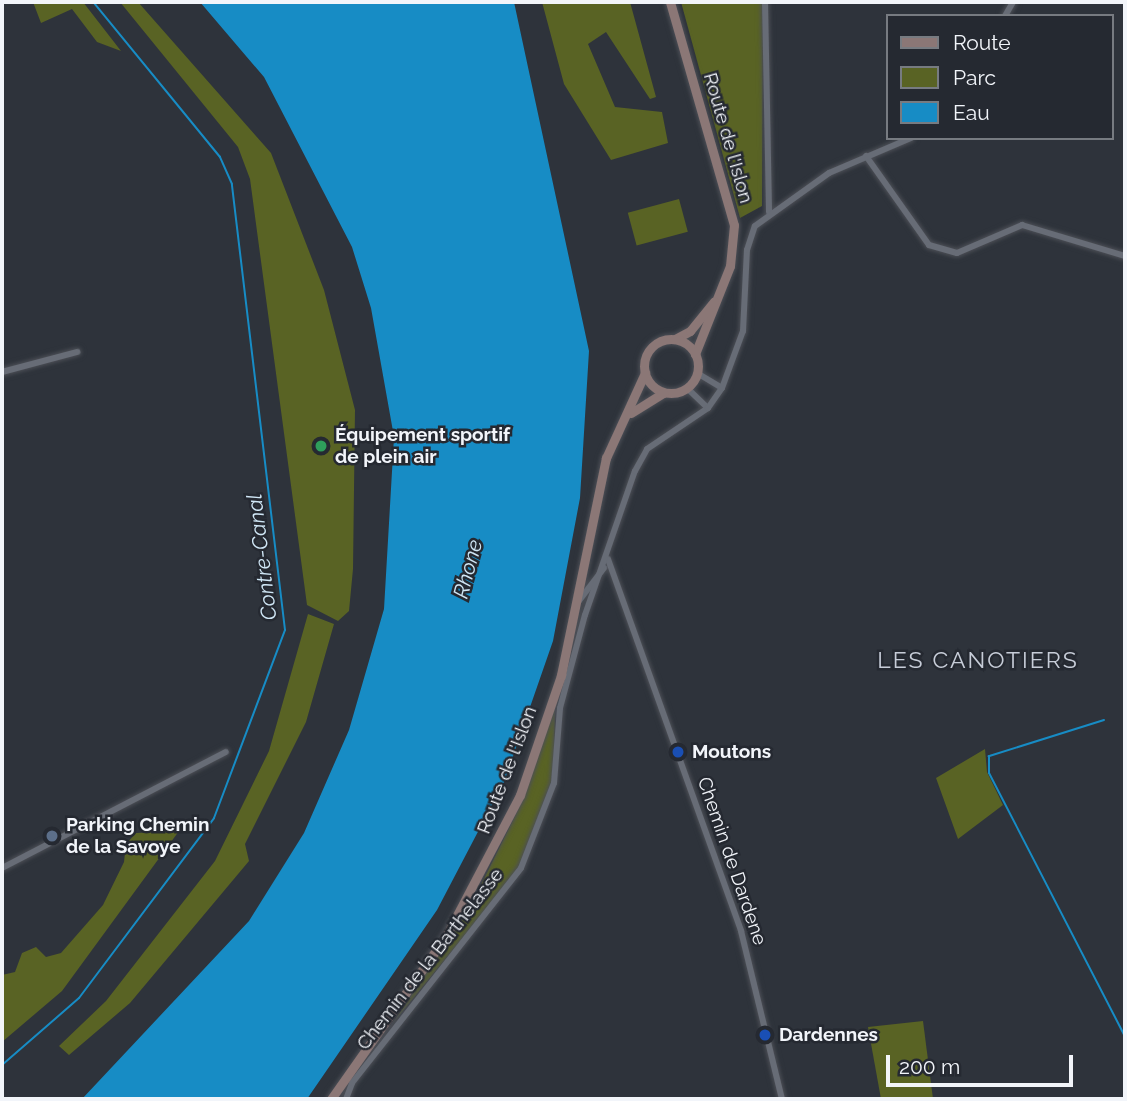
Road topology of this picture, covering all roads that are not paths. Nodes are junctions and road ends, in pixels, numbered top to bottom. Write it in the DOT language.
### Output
graph roads {
  1 [pos="670,2"];
  2 [pos="765,2"];
  3 [pos="906,140"];
  4 [pos="866,156"];
  5 [pos="769,212"];
  6 [pos="1125,256"];
  7 [pos="724,285"];
  8 [pos="673,340"];
  9 [pos="77,352"];
  10 [pos="695,355"];
  11 [pos="2,373"];
  12 [pos="645,373"];
  13 [pos="697,373"];
  14 [pos="687,388"];
  15 [pos="722,388"];
  16 [pos="664,392"];
  17 [pos="708,408"];
  18 [pos="628,416"];
  19 [pos="607,559"];
  20 [pos="604,568"];
  21 [pos="578,602"];
  22 [pos="226,752"];
  23 [pos="2,868"];
  24 [pos="331,1099"];
  25 [pos="346,1099"];
  26 [pos="782,1099"];
  1 -- 7 [label="street, Route de l'Islon"];
  2 -- 5 [label="street"];
  3 -- 4 [label="street"];
  4 -- 5 [label="street"];
  4 -- 6 [label="street"];
  5 -- 15 [label="street, Chemin de la Barthelasse"];
  7 -- 8 [label="street, Route de l'Islon"];
  7 -- 10 [label="street, Route de l'Islon"];
  8 -- 10 [label="street"];
  8 -- 12 [label="street"];
  9 -- 11 [label="street"];
  10 -- 13 [label="street"];
  12 -- 16 [label="street"];
  12 -- 18 [label="street, Route de l'Islon"];
  13 -- 14 [label="street"];
  13 -- 15 [label="street"];
  14 -- 16 [label="street"];
  14 -- 17 [label="street"];
  15 -- 17 [label="street, Chemin de la Barthelasse"];
  16 -- 18 [label="street, Route de l'Islon"];
  17 -- 19 [label="street, Chemin de la Barthelasse"];
  18 -- 21 [label="street, Route de l'Islon"];
  19 -- 20 [label="street, Chemin de la Barthelasse"];
  19 -- 26 [label="street, Chemin de Dardene"];
  20 -- 21 [label="street"];
  20 -- 25 [label="street, Chemin de la Barthelasse"];
  21 -- 24 [label="street, Route de l'Islon"];
  22 -- 23 [label="street"];
}
